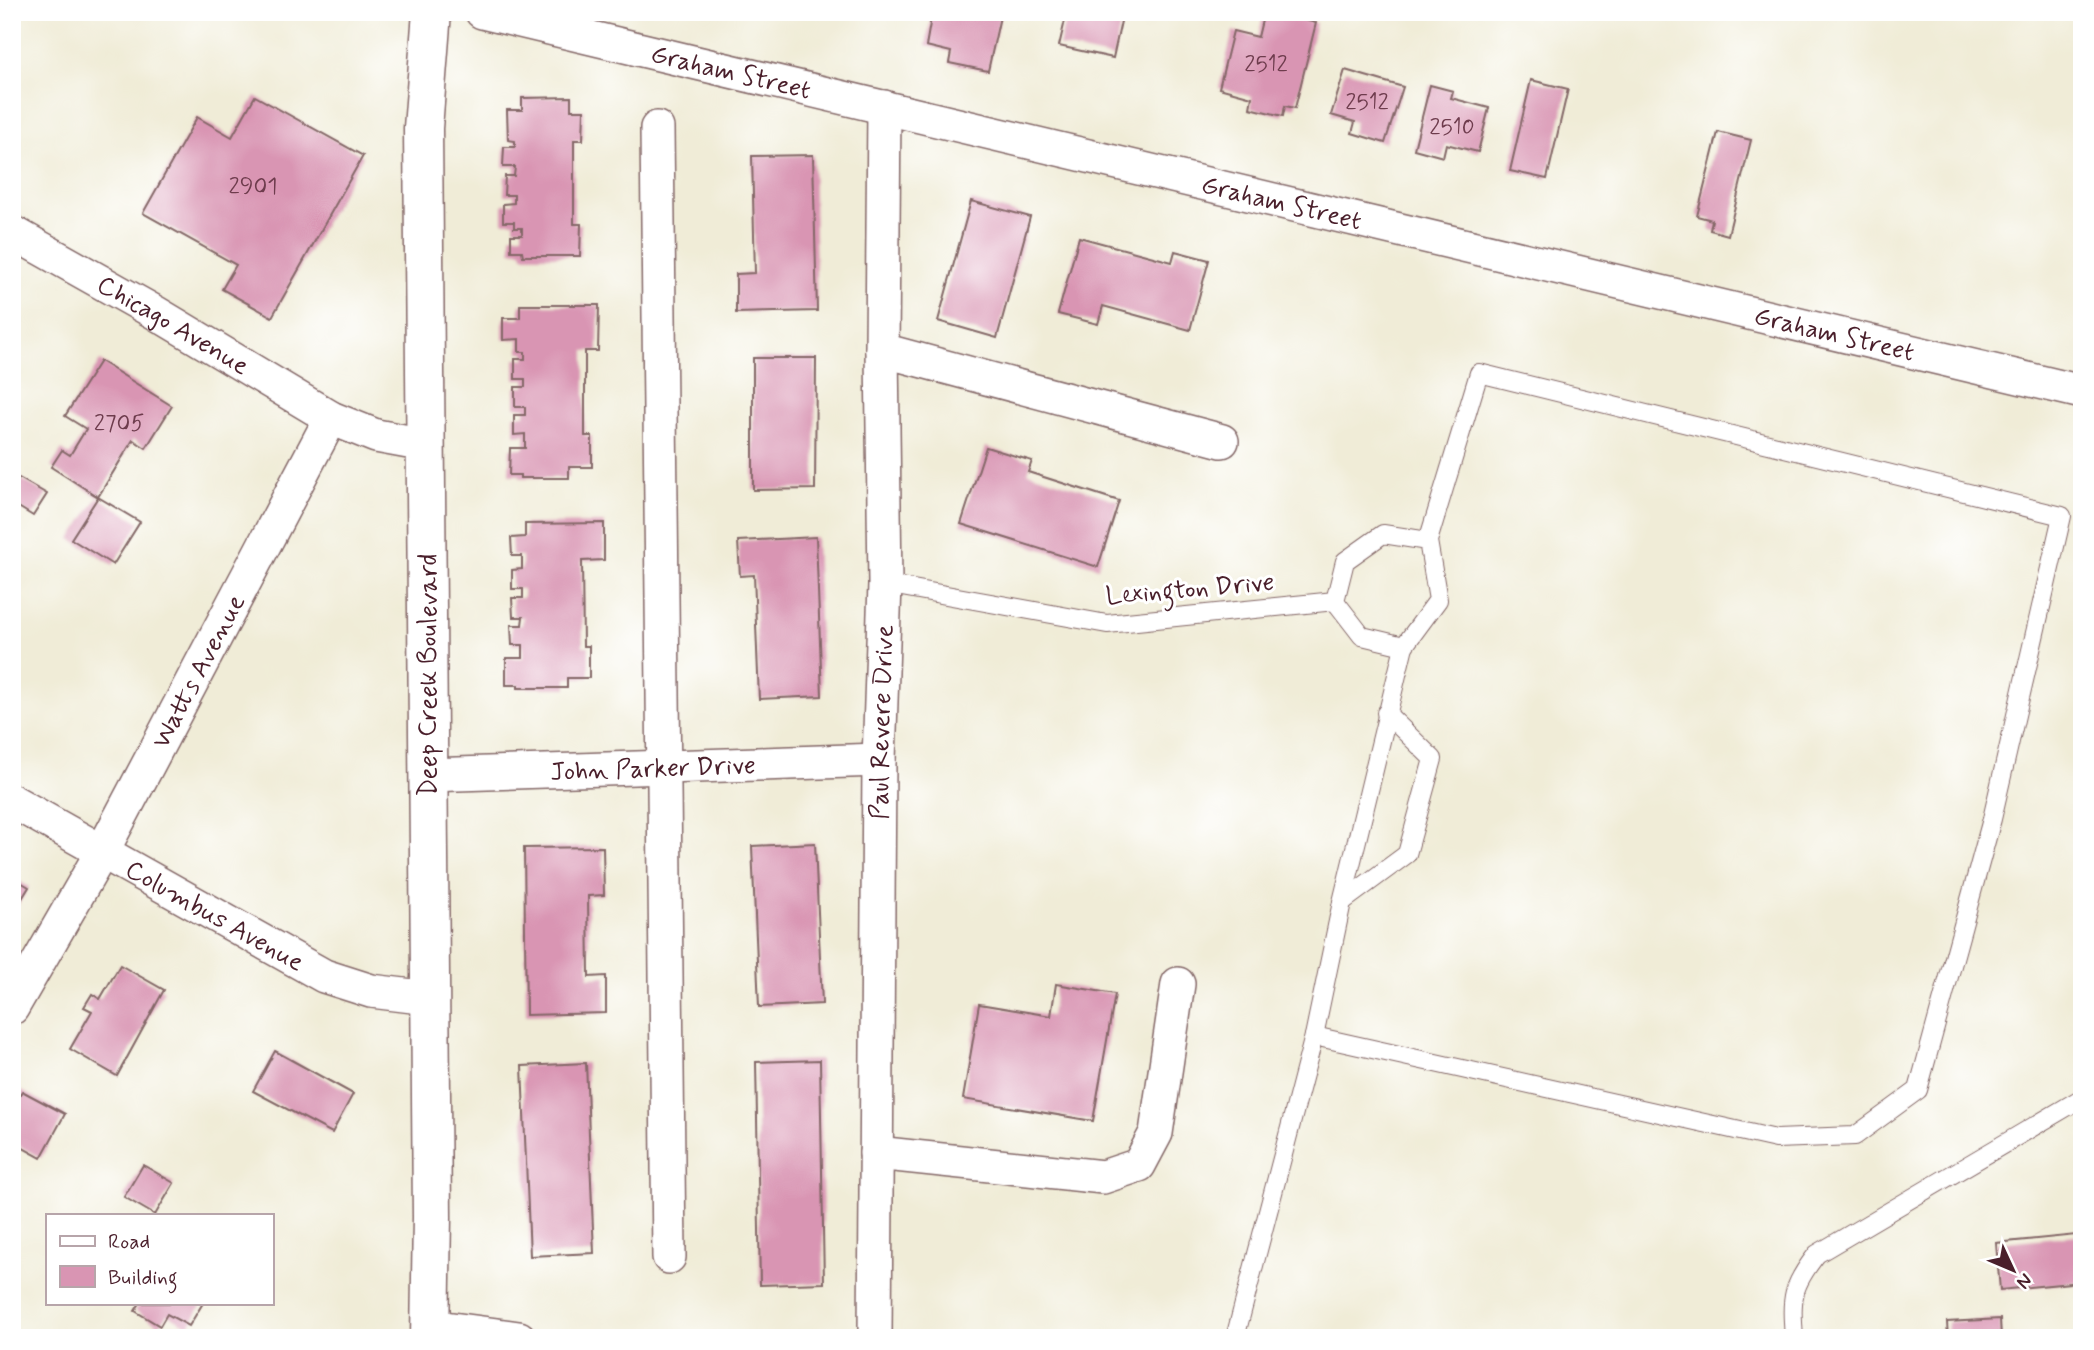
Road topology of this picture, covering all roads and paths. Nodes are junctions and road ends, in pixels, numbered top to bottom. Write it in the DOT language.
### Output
graph roads {
  1 [pos="432,12"];
  2 [pos="482,12"];
  3 [pos="884,107"];
  4 [pos="657,128"];
  5 [pos="12,232"];
  6 [pos="882,350"];
  7 [pos="2082,392"];
  8 [pos="331,418"];
  9 [pos="1222,441"];
  10 [pos="425,445"];
  11 [pos="1428,541"];
  12 [pos="885,584"];
  13 [pos="1335,601"];
  14 [pos="1404,646"];
  15 [pos="1386,713"];
  16 [pos="879,760"];
  17 [pos="664,767"];
  18 [pos="427,775"];
  19 [pos="12,802"];
  20 [pos="102,852"];
  21 [pos="1342,902"];
  22 [pos="1178,984"];
  23 [pos="429,998"];
  24 [pos="12,1008"];
  25 [pos="1314,1036"];
  26 [pos="2082,1098"];
  27 [pos="876,1153"];
  28 [pos="669,1257"];
  29 [pos="430,1332"];
  30 [pos="519,1338"];
  31 [pos="875,1338"];
  32 [pos="1235,1338"];
  33 [pos="1794,1338"];
  1 -- 10 [label="street, Deep Creek Boulevard"];
  2 -- 3 [label="street, Graham Street"];
  3 -- 6 [label="street, Paul Revere Drive"];
  3 -- 7 [label="street, Graham Street"];
  4 -- 17 [label="street"];
  5 -- 8 [label="street, Chicago Avenue"];
  6 -- 9 [label="street"];
  6 -- 12 [label="street, Paul Revere Drive"];
  8 -- 10 [label="street"];
  8 -- 20 [label="street, Watts Avenue"];
  10 -- 18 [label="street, Deep Creek Boulevard"];
  11 -- 13 [label="lane"];
  11 -- 14 [label="lane"];
  11 -- 25 [label="lane"];
  12 -- 13 [label="lane, Lexington Drive"];
  12 -- 16 [label="street, Paul Revere Drive"];
  13 -- 14 [label="lane"];
  14 -- 15 [label="lane"];
  15 -- 21 [label="lane"];
  15 -- 21 [label="lane"];
  16 -- 17 [label="street, John Parker Drive"];
  16 -- 27 [label="street, Paul Revere Drive"];
  17 -- 18 [label="street, John Parker Drive"];
  17 -- 28 [label="street"];
  18 -- 23 [label="street, Deep Creek Boulevard"];
  19 -- 20 [label="street, Columbus Avenue"];
  20 -- 23 [label="street, Columbus Avenue"];
  20 -- 24 [label="street, Watts Avenue"];
  21 -- 25 [label="lane"];
  22 -- 27 [label="street"];
  23 -- 29 [label="street, Deep Creek Boulevard"];
  25 -- 32 [label="lane"];
  26 -- 33 [label="lane"];
  27 -- 31 [label="street, Paul Revere Drive"];
  29 -- 30 [label="street"];
}
